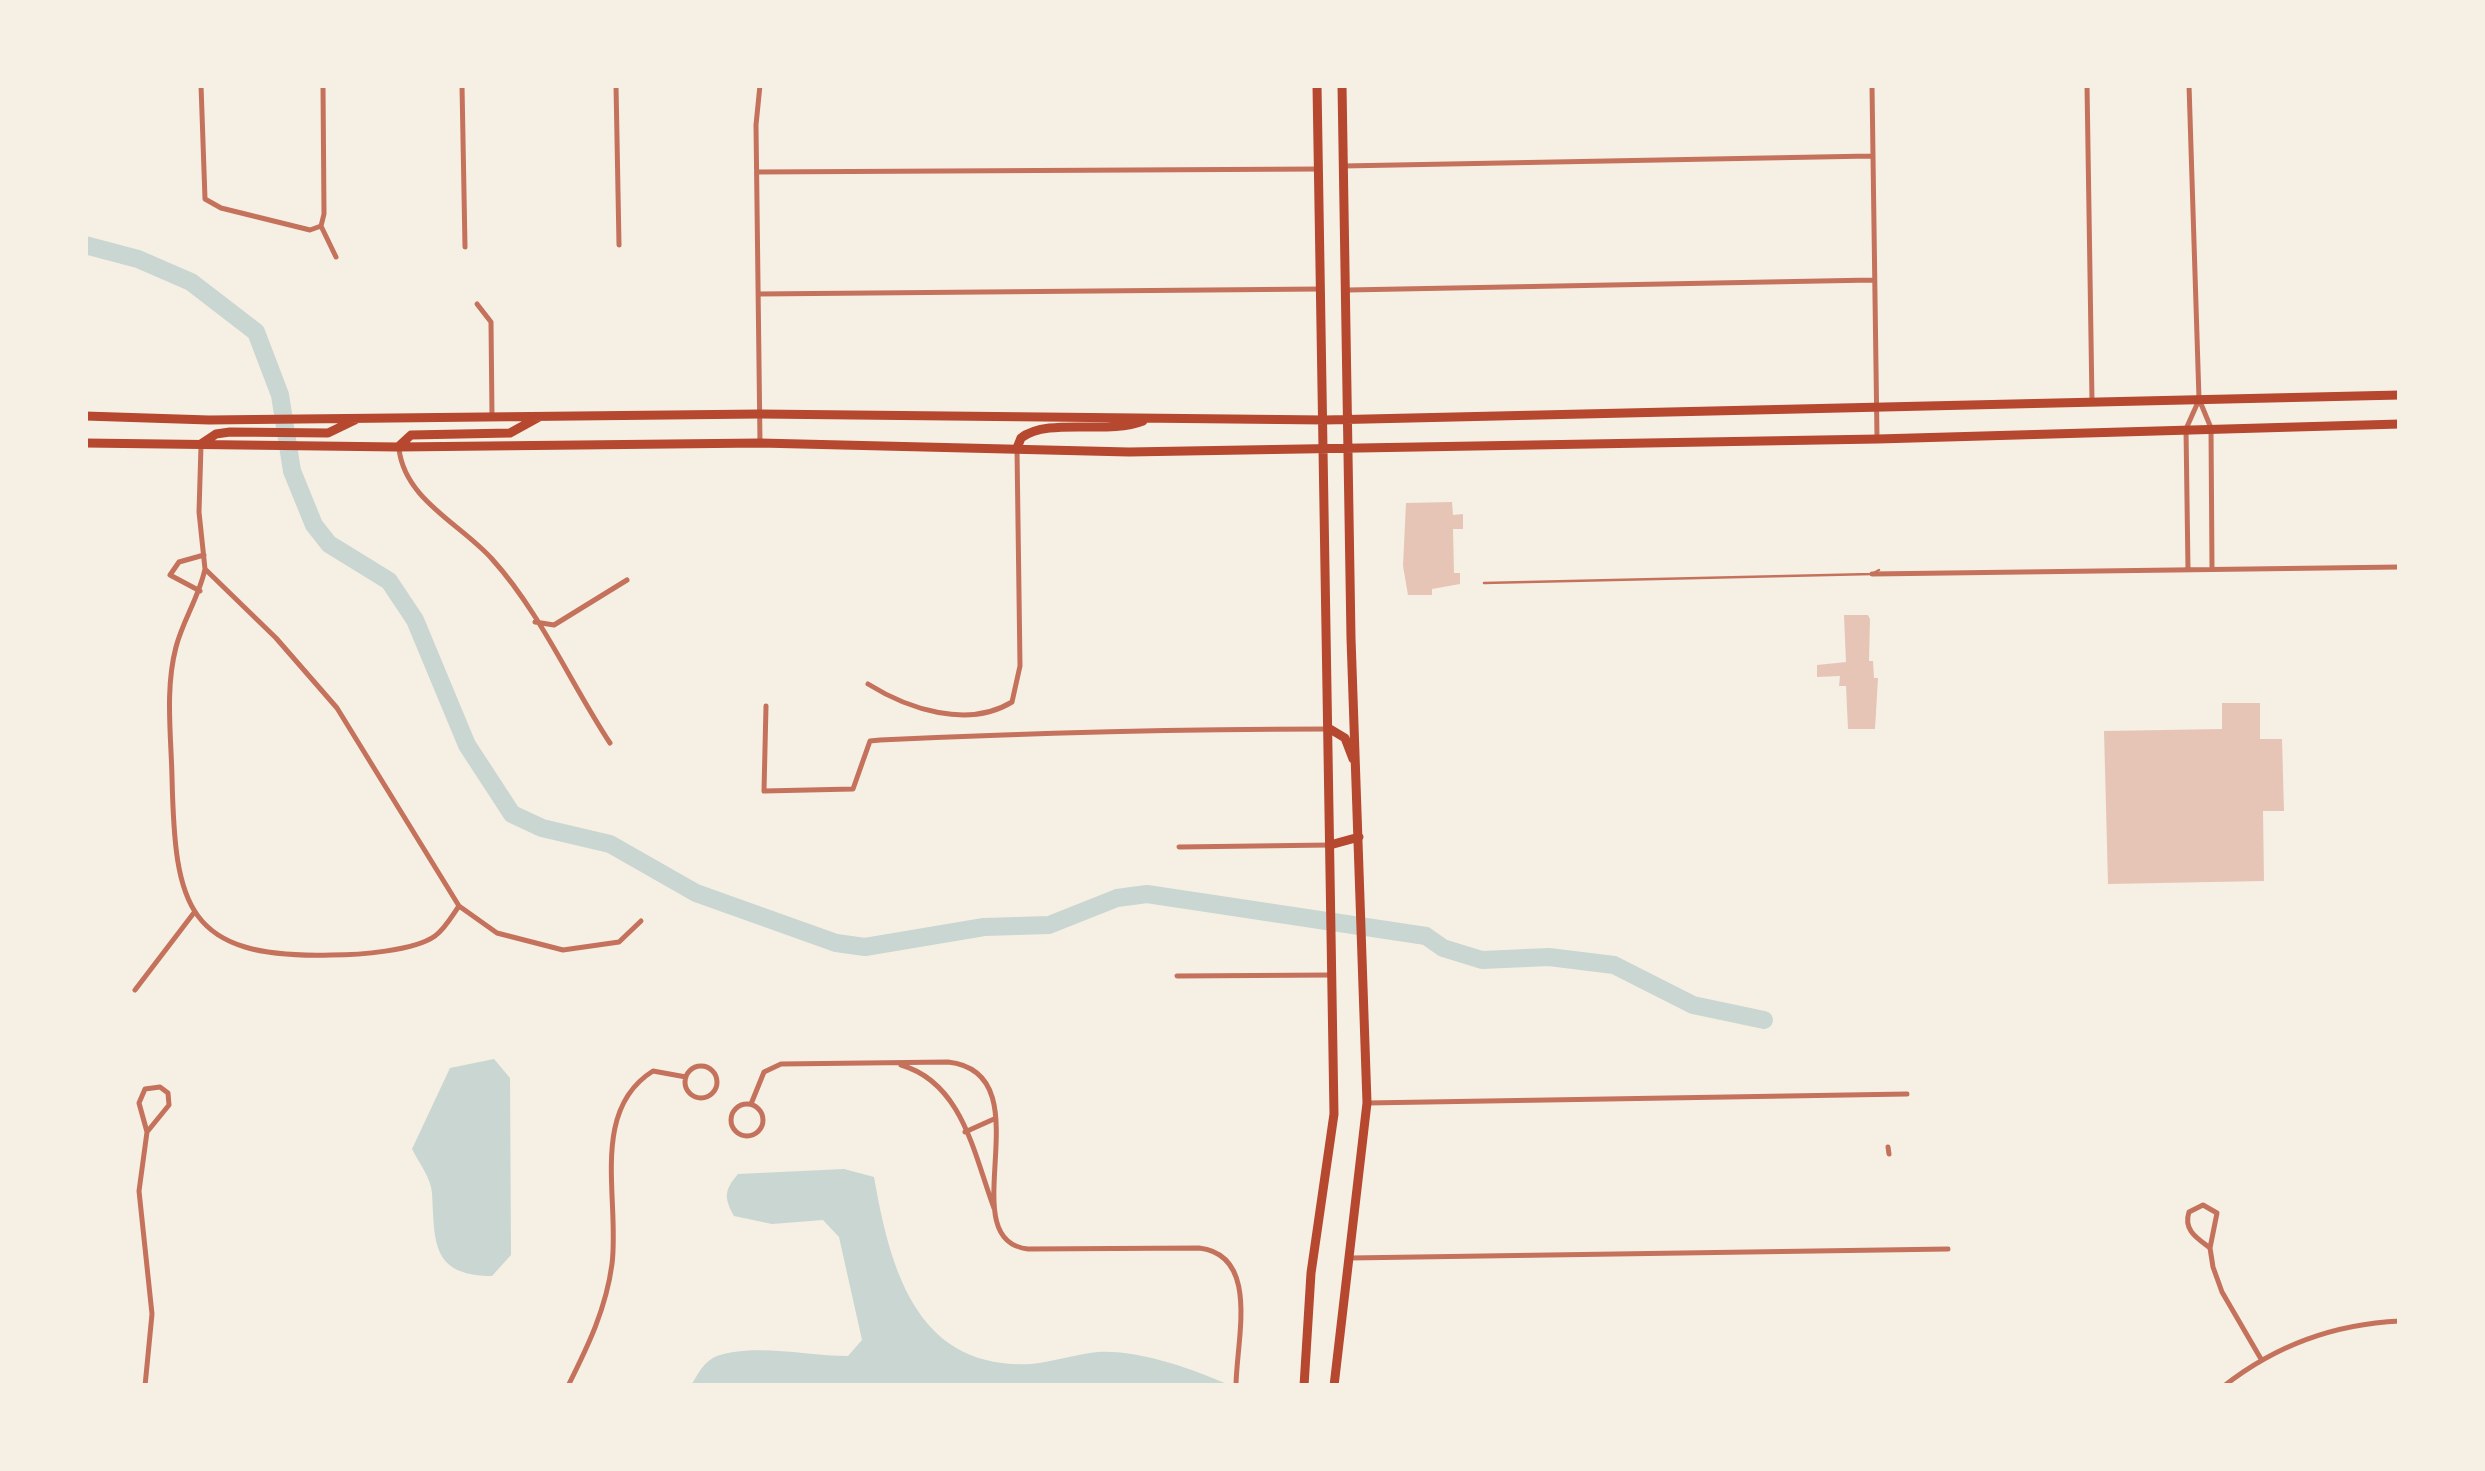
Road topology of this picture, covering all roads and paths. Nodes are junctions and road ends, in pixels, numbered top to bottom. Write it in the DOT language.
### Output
graph roads {
  1 [pos="201,85"];
  2 [pos="324,85"];
  3 [pos="462,85"];
  4 [pos="616,85"];
  5 [pos="760,85"];
  6 [pos="1317,85"];
  7 [pos="1342,85"];
  8 [pos="1872,85"];
  9 [pos="2087,85"];
  10 [pos="2189,85"];
  11 [pos="1871,156"];
  12 [pos="1343,166"];
  13 [pos="1319,169"];
  14 [pos="757,172"];
  15 [pos="320,226"];
  16 [pos="619,245"];
  17 [pos="465,247"];
  18 [pos="336,257"];
  19 [pos="1874,280"];
  20 [pos="1323,289"];
  21 [pos="1344,290"];
  22 [pos="758,294"];
  23 [pos="477,304"];
  24 [pos="2400,395"];
  25 [pos="2199,399"];
  26 [pos="2092,401"];
  27 [pos="1875,406"];
  28 [pos="760,414"];
  29 [pos="85,416"];
  30 [pos="492,416"];
  31 [pos="541,416"];
  32 [pos="359,418"];
  33 [pos="1148,419"];
  34 [pos="1325,420"];
  35 [pos="1348,420"];
  36 [pos="2400,424"];
  37 [pos="2186,428"];
  38 [pos="2210,428"];
  39 [pos="1878,440"];
  40 [pos="85,443"];
  41 [pos="760,443"];
  42 [pos="200,446"];
  43 [pos="398,447"];
  44 [pos="1017,448"];
  45 [pos="1348,448"];
  46 [pos="1326,449"];
  47 [pos="204,555"];
  48 [pos="2400,567"];
  49 [pos="206,569"];
  50 [pos="2188,570"];
  51 [pos="2212,570"];
  52 [pos="1875,572"];
  53 [pos="627,580"];
  54 [pos="1484,583"];
  55 [pos="200,591"];
  56 [pos="535,622"];
  57 [pos="868,684"];
  58 [pos="766,706"];
  59 [pos="1330,729"];
  60 [pos="610,743"];
  61 [pos="1357,771"];
  62 [pos="1359,837"];
  63 [pos="1330,846"];
  64 [pos="1179,848"];
  65 [pos="459,906"];
  66 [pos="194,912"];
  67 [pos="641,921"];
  68 [pos="1331,974"];
  69 [pos="1177,976"];
  70 [pos="134,990"];
  71 [pos="890,1063"];
  72 [pos="686,1077"];
  73 [pos="1908,1094"];
  74 [pos="751,1104"];
  75 [pos="1367,1104"];
  76 [pos="995,1118"];
  77 [pos="148,1132"];
  78 [pos="965,1132"];
  79 [pos="995,1211"];
  80 [pos="2210,1248"];
  81 [pos="1948,1249"];
  82 [pos="1347,1258"];
  83 [pos="2400,1321"];
  84 [pos="2261,1359"];
  85 [pos="145,1386"];
  86 [pos="568,1386"];
  87 [pos="1236,1386"];
  88 [pos="1304,1386"];
  89 [pos="1334,1386"];
  90 [pos="2224,1386"];
  1 -- 15 [label="street"];
  2 -- 15 [label="street"];
  3 -- 17 [label="street"];
  4 -- 16 [label="street"];
  5 -- 14 [label="street"];
  6 -- 13 [label="main road"];
  7 -- 12 [label="main road"];
  8 -- 11 [label="street"];
  9 -- 26 [label="street"];
  10 -- 25 [label="street"];
  11 -- 12 [label="street"];
  11 -- 19 [label="street"];
  12 -- 21 [label="main road"];
  13 -- 14 [label="street"];
  13 -- 20 [label="main road"];
  14 -- 22 [label="street"];
  15 -- 18 [label="street"];
  19 -- 21 [label="street"];
  19 -- 27 [label="street"];
  20 -- 22 [label="street"];
  20 -- 34 [label="main road"];
  21 -- 35 [label="main road"];
  22 -- 28 [label="street"];
  23 -- 30 [label="street"];
  24 -- 25 [label="main road"];
  25 -- 26 [label="main road"];
  25 -- 37 [label="street"];
  25 -- 38 [label="street"];
  26 -- 27 [label="main road"];
  27 -- 35 [label="main road"];
  27 -- 39 [label="street"];
  28 -- 31 [label="main road"];
  28 -- 33 [label="main road"];
  28 -- 41 [label="street"];
  29 -- 32 [label="main road"];
  30 -- 31 [label="main road"];
  30 -- 32 [label="main road"];
  31 -- 43 [label="main road"];
  32 -- 42 [label="main road"];
  33 -- 34 [label="main road"];
  33 -- 44 [label="main road"];
  34 -- 35 [label="main road"];
  34 -- 46 [label="main road"];
  35 -- 45 [label="main road"];
  36 -- 38 [label="main road"];
  37 -- 38 [label="main road"];
  37 -- 39 [label="main road"];
  37 -- 50 [label="street"];
  38 -- 51 [label="street"];
  39 -- 45 [label="main road"];
  40 -- 42 [label="main road"];
  41 -- 43 [label="main road"];
  41 -- 44 [label="main road"];
  42 -- 43 [label="main road"];
  42 -- 47 [label="street"];
  43 -- 56 [label="street"];
  44 -- 46 [label="main road"];
  44 -- 57 [label="street"];
  45 -- 46 [label="main road"];
  45 -- 61 [label="main road"];
  46 -- 59 [label="main road"];
  47 -- 49 [label="street"];
  47 -- 55 [label="street"];
  48 -- 51 [label="street"];
  49 -- 55 [label="street"];
  49 -- 65 [label="street"];
  50 -- 51 [label="street"];
  50 -- 52 [label="street"];
  52 -- 54 [label="lane"];
  53 -- 56 [label="street"];
  55 -- 66 [label="street"];
  56 -- 60 [label="street"];
  58 -- 59 [label="street"];
  59 -- 61 [label="main road"];
  59 -- 63 [label="main road"];
  61 -- 62 [label="main road"];
  62 -- 63 [label="main road"];
  62 -- 75 [label="main road"];
  63 -- 64 [label="street"];
  63 -- 68 [label="main road"];
  65 -- 66 [label="street"];
  65 -- 67 [label="street"];
  66 -- 70 [label="street"];
  68 -- 69 [label="street"];
  68 -- 88 [label="main road"];
  71 -- 74 [label="street"];
  71 -- 76 [label="street"];
  71 -- 78 [label="street"];
  72 -- 72 [label="street"];
  72 -- 86 [label="street"];
  73 -- 75 [label="street"];
  74 -- 74 [label="street"];
  75 -- 82 [label="main road"];
  76 -- 78 [label="street"];
  76 -- 79 [label="street"];
  77 -- 77 [label="street"];
  77 -- 85 [label="street"];
  78 -- 79 [label="street"];
  79 -- 87 [label="street"];
  80 -- 80 [label="street"];
  80 -- 84 [label="street"];
  81 -- 82 [label="street"];
  82 -- 89 [label="main road"];
  83 -- 84 [label="street"];
  84 -- 90 [label="street"];
}
